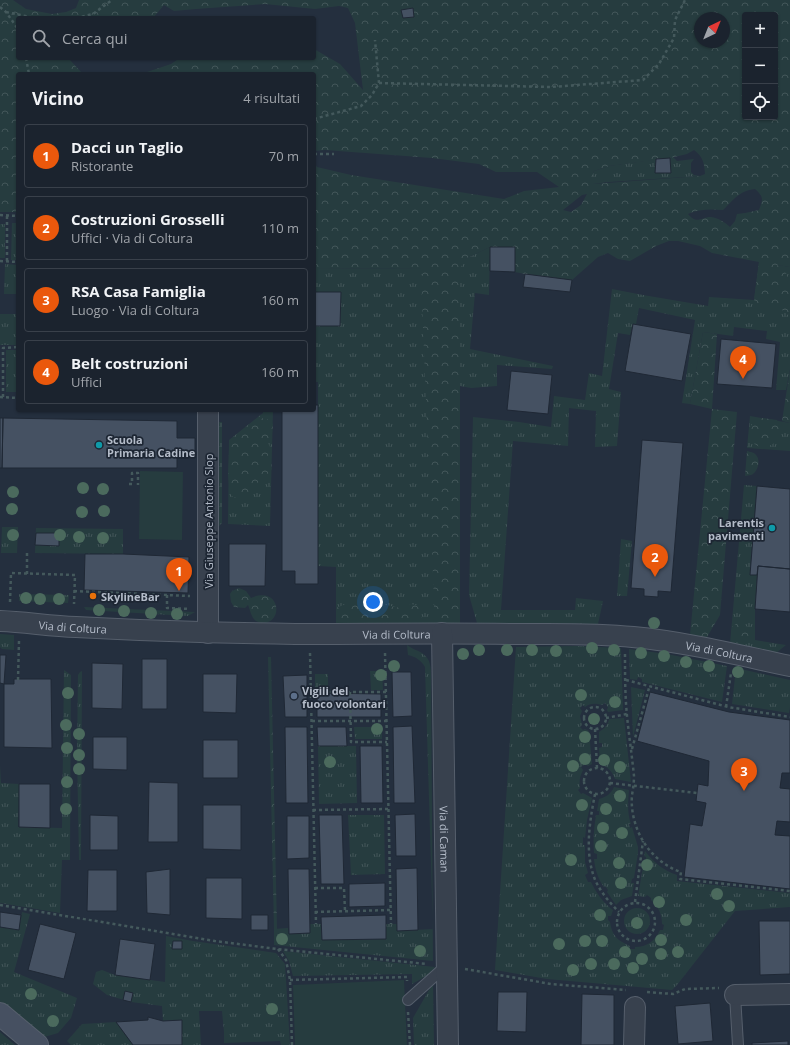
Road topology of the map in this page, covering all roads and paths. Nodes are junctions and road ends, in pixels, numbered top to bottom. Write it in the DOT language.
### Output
graph roads {
  1 [pos="112,0"];
  2 [pos="684,0"];
  3 [pos="0,8"];
  4 [pos="6,12"];
  5 [pos="25,16"];
  6 [pos="84,16"];
  7 [pos="16,26"];
  8 [pos="375,40"];
  9 [pos="26,60"];
  10 [pos="29,72"];
  11 [pos="380,83"];
  12 [pos="316,118"];
  13 [pos="316,154"];
  14 [pos="334,154"];
  15 [pos="8,215"];
  16 [pos="0,216"];
  17 [pos="16,216"];
  18 [pos="0,261"];
  19 [pos="7,261"];
  20 [pos="16,262"];
  21 [pos="16,347"];
  22 [pos="2,397"];
  23 [pos="16,398"];
  24 [pos="208,412"];
  25 [pos="129,484"];
  26 [pos="138,485"];
  27 [pos="27,553"];
  28 [pos="27,574"];
  29 [pos="74,591"];
  30 [pos="167,595"];
  31 [pos="190,596"];
  32 [pos="10,602"];
  33 [pos="74,604"];
  34 [pos="194,609"];
  35 [pos="0,621"];
  36 [pos="208,633"];
  37 [pos="442,633"];
  38 [pos="19,635"];
  39 [pos="385,648"];
  40 [pos="310,652"];
  41 [pos="625,654"];
  42 [pos="790,666"];
  43 [pos="731,671"];
  44 [pos="18,680"];
  45 [pos="626,680"];
  46 [pos="649,688"];
  47 [pos="311,692"];
  48 [pos="350,692"];
  49 [pos="386,692"];
  50 [pos="726,707"];
  51 [pos="627,714"];
  52 [pos="790,716"];
  53 [pos="606,718"];
  54 [pos="312,721"];
  55 [pos="351,721"];
  56 [pos="387,721"];
  57 [pos="595,729"];
  58 [pos="387,742"];
  59 [pos="631,751"];
  60 [pos="597,768"];
  61 [pos="610,783"];
  62 [pos="633,786"];
  63 [pos="697,792"];
  64 [pos="595,794"];
  65 [pos="389,809"];
  66 [pos="313,810"];
  67 [pos="643,841"];
  68 [pos="315,888"];
  69 [pos="790,891"];
  70 [pos="635,902"];
  71 [pos="0,905"];
  72 [pos="391,910"];
  73 [pos="345,911"];
  74 [pos="315,912"];
  75 [pos="619,912"];
  76 [pos="316,924"];
  77 [pos="391,924"];
  78 [pos="277,949"];
  79 [pos="445,966"];
  80 [pos="290,980"];
  81 [pos="730,991"];
  82 [pos="790,994"];
  83 [pos="635,996"];
  84 [pos="408,1000"];
  85 [pos="0,1014"];
  86 [pos="37,1045"];
  87 [pos="292,1045"];
  88 [pos="410,1045"];
  89 [pos="448,1045"];
  90 [pos="634,1045"];
  91 [pos="738,1045"];
  1 -- 6 [label="path"];
  2 -- 11 [label="path"];
  3 -- 4 [label="path"];
  4 -- 5 [label="path"];
  4 -- 7 [label="path"];
  8 -- 11 [label="path"];
  9 -- 10 [label="path"];
  11 -- 12 [label="path"];
  13 -- 14 [label="path"];
  15 -- 16 [label="path"];
  15 -- 17 [label="path"];
  15 -- 19 [label="path"];
  18 -- 19 [label="path"];
  19 -- 20 [label="path"];
  21 -- 22 [label="path"];
  22 -- 23 [label="path"];
  24 -- 36 [label="street, Via Giuseppe Antonio Slop"];
  25 -- 26 [label="path"];
  27 -- 28 [label="path"];
  28 -- 29 [label="path"];
  28 -- 32 [label="path"];
  29 -- 30 [label="path"];
  29 -- 33 [label="path"];
  30 -- 31 [label="path"];
  30 -- 34 [label="path"];
  35 -- 36 [label="street, Via di Coltura"];
  36 -- 37 [label="street, Via di Coltura"];
  37 -- 42 [label="street, Via di Coltura"];
  37 -- 79 [label="street, Via di Caman"];
  38 -- 44 [label="path"];
  39 -- 49 [label="path"];
  40 -- 47 [label="path"];
  41 -- 45 [label="path"];
  43 -- 50 [label="path"];
  45 -- 50 [label="path"];
  45 -- 51 [label="path"];
  46 -- 59 [label="path"];
  47 -- 48 [label="path"];
  47 -- 54 [label="path"];
  48 -- 49 [label="path"];
  48 -- 55 [label="path"];
  49 -- 56 [label="path"];
  50 -- 52 [label="path"];
  51 -- 53 [label="path"];
  51 -- 59 [label="path"];
  53 -- 57 [label="path"];
  53 -- 57 [label="path"];
  54 -- 55 [label="path"];
  54 -- 66 [label="path"];
  55 -- 56 [label="path"];
  55 -- 58 [label="path"];
  56 -- 58 [label="path"];
  57 -- 60 [label="path"];
  58 -- 65 [label="path"];
  59 -- 62 [label="path"];
  60 -- 61 [label="path"];
  60 -- 64 [label="path"];
  61 -- 62 [label="path"];
  61 -- 64 [label="path"];
  62 -- 63 [label="path"];
  62 -- 67 [label="path"];
  64 -- 75 [label="path"];
  65 -- 66 [label="path"];
  65 -- 72 [label="path"];
  66 -- 68 [label="path"];
  67 -- 69 [label="path"];
  67 -- 70 [label="path"];
  68 -- 73 [label="path"];
  68 -- 74 [label="path"];
  70 -- 75 [label="path"];
  70 -- 75 [label="path"];
  71 -- 78 [label="path"];
  72 -- 73 [label="path"];
  72 -- 77 [label="path"];
  73 -- 74 [label="path"];
  74 -- 76 [label="path"];
  78 -- 79 [label="path"];
  78 -- 80 [label="path"];
  79 -- 83 [label="path"];
  79 -- 84 [label="lane"];
  79 -- 89 [label="street, Via di Caman"];
  80 -- 84 [label="path"];
  80 -- 87 [label="path"];
  81 -- 82 [label="street"];
  81 -- 83 [label="path"];
  81 -- 91 [label="lane"];
  83 -- 90 [label="street"];
  84 -- 88 [label="path"];
  85 -- 86 [label="street"];
}
